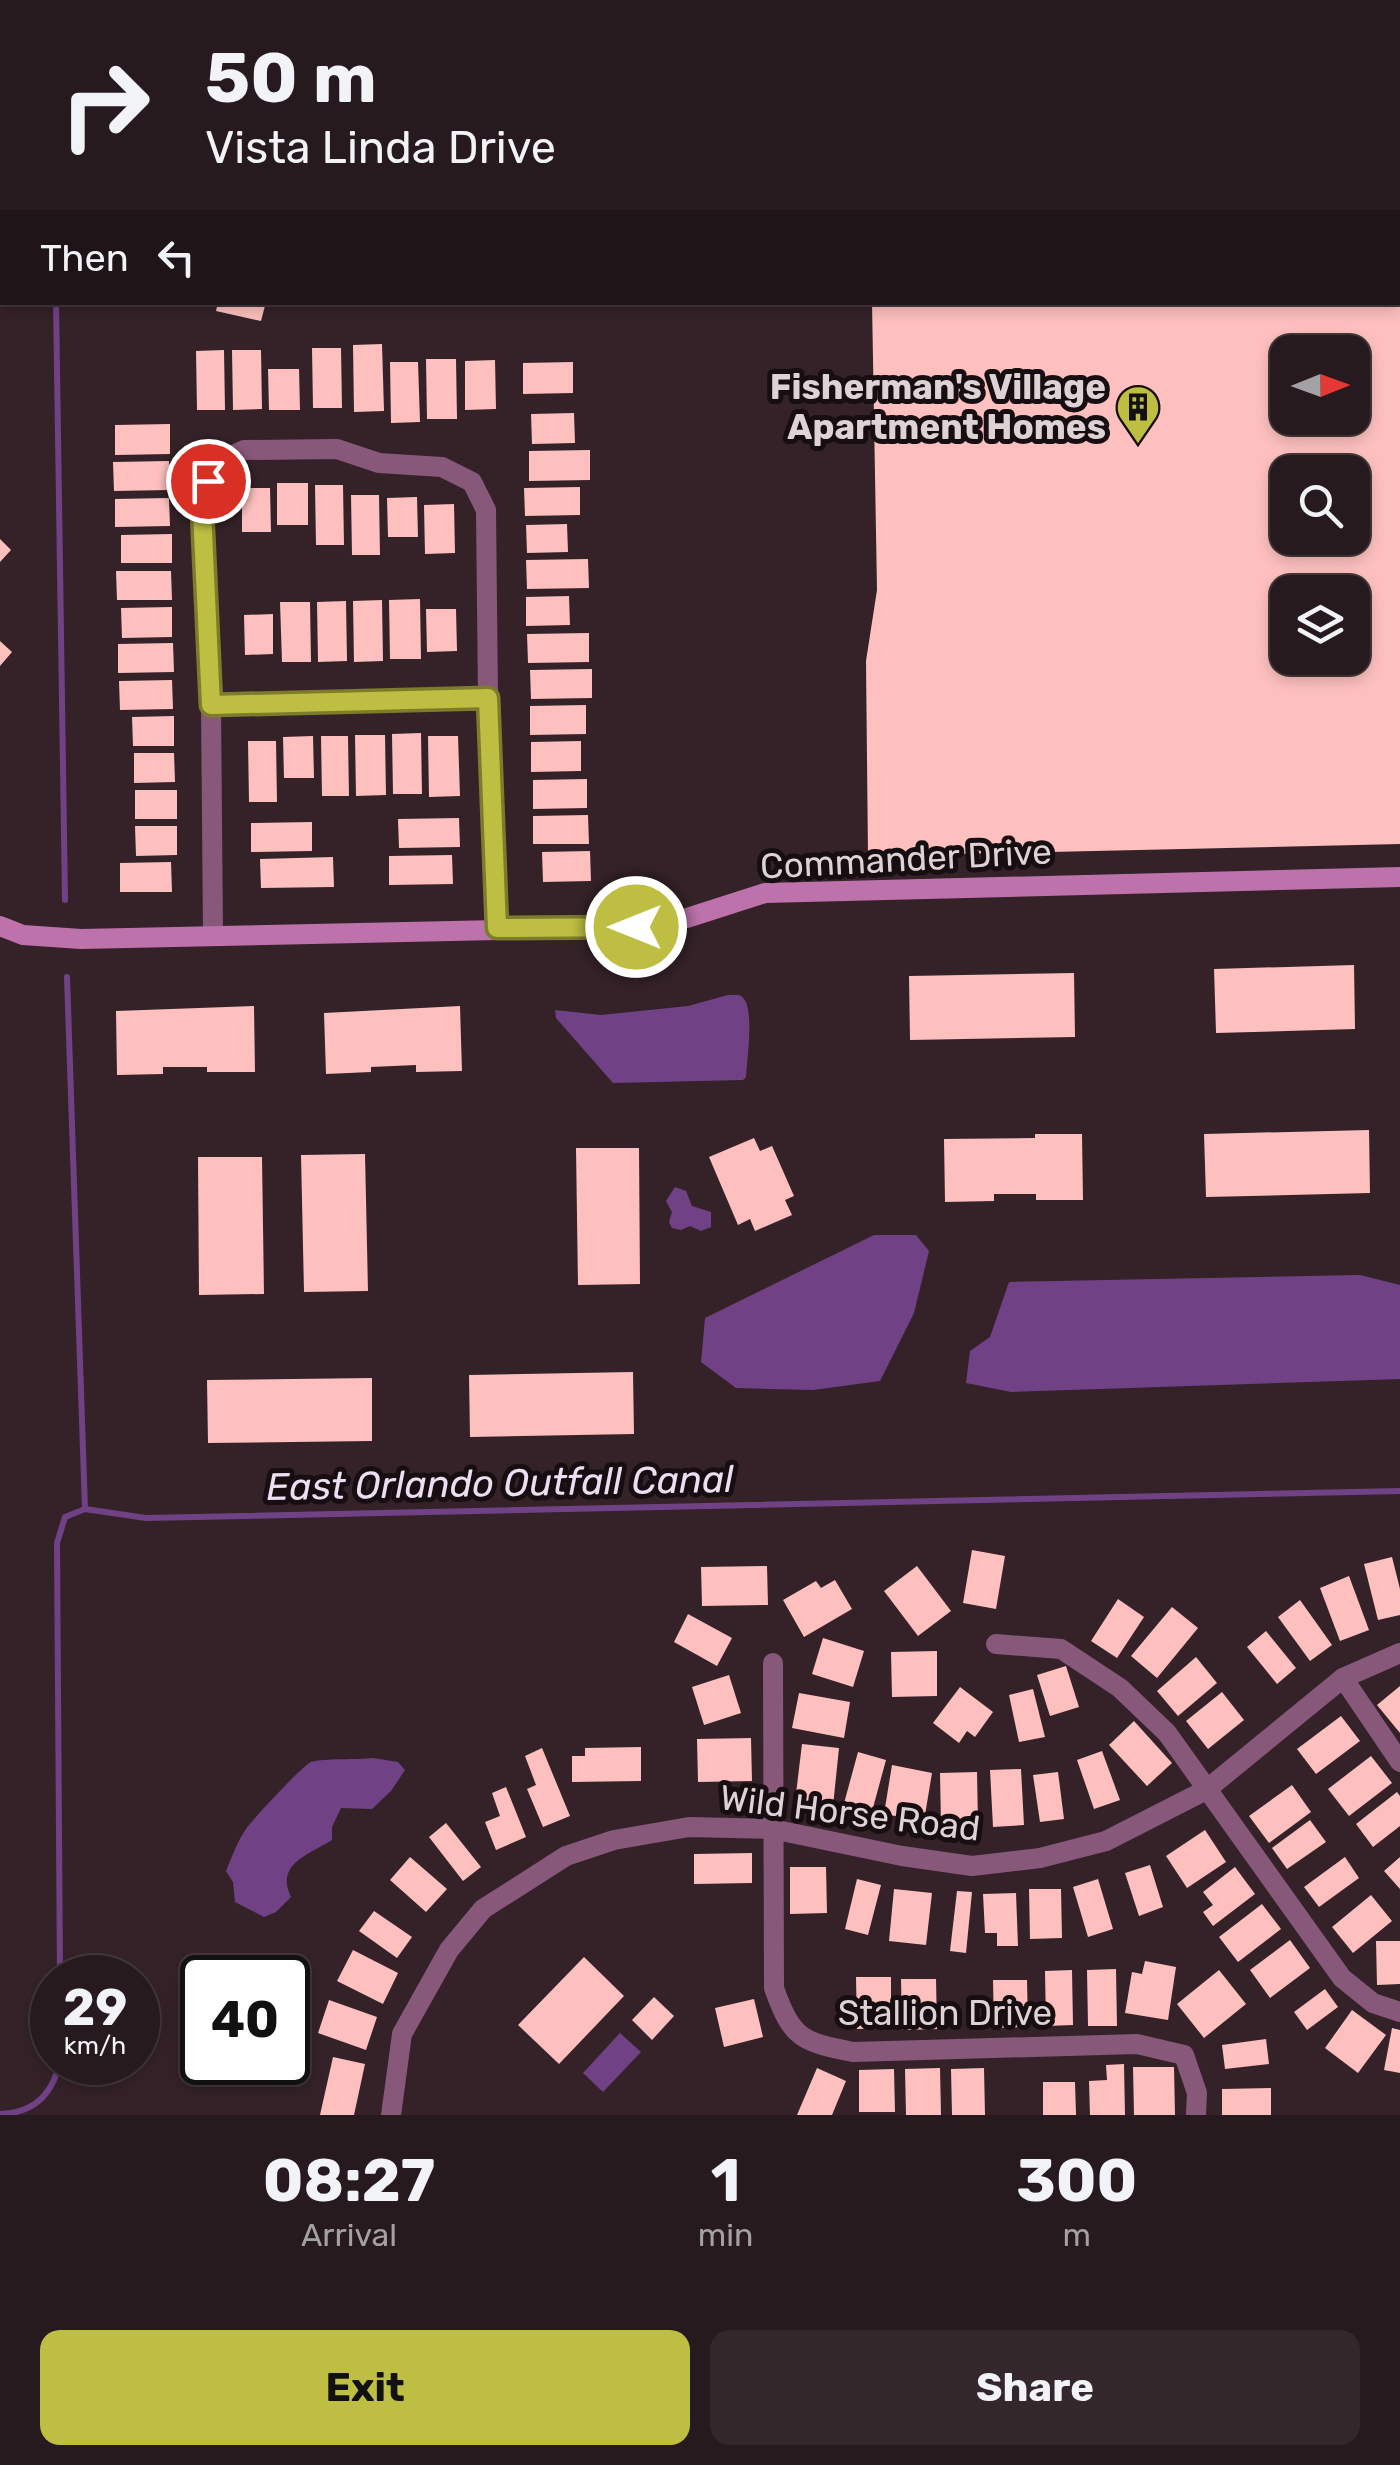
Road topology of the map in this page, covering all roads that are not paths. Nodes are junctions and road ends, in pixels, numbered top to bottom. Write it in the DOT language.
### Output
graph roads {
  1 [pos="488,698"];
  2 [pos="211,705"];
  3 [pos="1400,877"];
  4 [pos="0,926"];
  5 [pos="497,928"];
  6 [pos="213,934"];
  7 [pos="996,1644"];
  8 [pos="1400,1653"];
  9 [pos="773,1663"];
  10 [pos="1343,1678"];
  11 [pos="1400,1762"];
  12 [pos="1206,1790"];
  13 [pos="772,1829"];
  14 [pos="1400,2012"];
  15 [pos="391,2115"];
  16 [pos="1196,2115"];
  1 -- 2 [label="street"];
  1 -- 2 [label="street"];
  1 -- 5 [label="street"];
  2 -- 6 [label="street"];
  3 -- 5 [label="street, Commander Drive"];
  4 -- 6 [label="street, Commander Drive"];
  5 -- 6 [label="street, Commander Drive"];
  7 -- 12 [label="street"];
  8 -- 10 [label="street, Wild Horse Road"];
  9 -- 13 [label="street"];
  10 -- 11 [label="street"];
  10 -- 12 [label="street, Wild Horse Road"];
  12 -- 13 [label="street, Wild Horse Road"];
  12 -- 14 [label="street"];
  13 -- 15 [label="street, Wild Horse Road"];
  13 -- 16 [label="street, Stallion Drive"];
}
